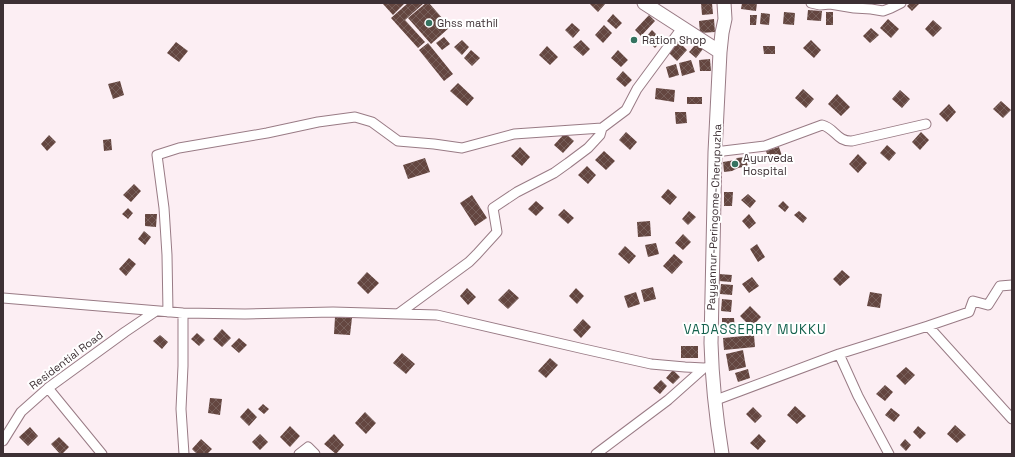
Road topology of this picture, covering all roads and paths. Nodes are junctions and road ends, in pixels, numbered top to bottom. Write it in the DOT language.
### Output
graph roads {
  1 [pos="644,3"];
  2 [pos="724,3"];
  3 [pos="811,3"];
  4 [pos="901,3"];
  5 [pos="682,28"];
  6 [pos="720,52"];
  7 [pos="926,124"];
  8 [pos="602,128"];
  9 [pos="715,152"];
  10 [pos="1012,285"];
  11 [pos="3,298"];
  12 [pos="156,311"];
  13 [pos="168,312"];
  14 [pos="183,313"];
  15 [pos="398,314"];
  16 [pos="928,326"];
  17 [pos="839,354"];
  18 [pos="708,368"];
  19 [pos="48,388"];
  20 [pos="716,400"];
  21 [pos="1012,419"];
  22 [pos="3,441"];
  23 [pos="102,454"];
  24 [pos="184,454"];
  25 [pos="299,454"];
  26 [pos="315,454"];
  27 [pos="596,454"];
  28 [pos="722,454"];
  29 [pos="889,454"];
  1 -- 5 [label="main road"];
  2 -- 6 [label="main road, Payyannur-Peringome-Cherupuzha"];
  3 -- 4 [label="street"];
  5 -- 6 [label="main road"];
  5 -- 8 [label="street"];
  6 -- 9 [label="main road, Payyannur-Peringome-Cherupuzha"];
  7 -- 9 [label="street"];
  8 -- 13 [label="street"];
  8 -- 15 [label="street"];
  9 -- 18 [label="main road, Payyannur-Peringome-Cherupuzha"];
  10 -- 16 [label="street"];
  11 -- 12 [label="street"];
  12 -- 13 [label="street"];
  12 -- 19 [label="street, Residential Road"];
  13 -- 14 [label="street"];
  14 -- 15 [label="street"];
  14 -- 24 [label="street"];
  15 -- 18 [label="street"];
  16 -- 17 [label="street"];
  16 -- 21 [label="street"];
  17 -- 20 [label="street"];
  17 -- 29 [label="street"];
  18 -- 20 [label="main road, Payyannur-Peringome-Cherupuzha"];
  18 -- 27 [label="street"];
  19 -- 22 [label="street, Residential Road"];
  19 -- 23 [label="street"];
  20 -- 28 [label="main road, Payyannur-Peringome-Cherupuzha"];
  25 -- 26 [label="street"];
}
